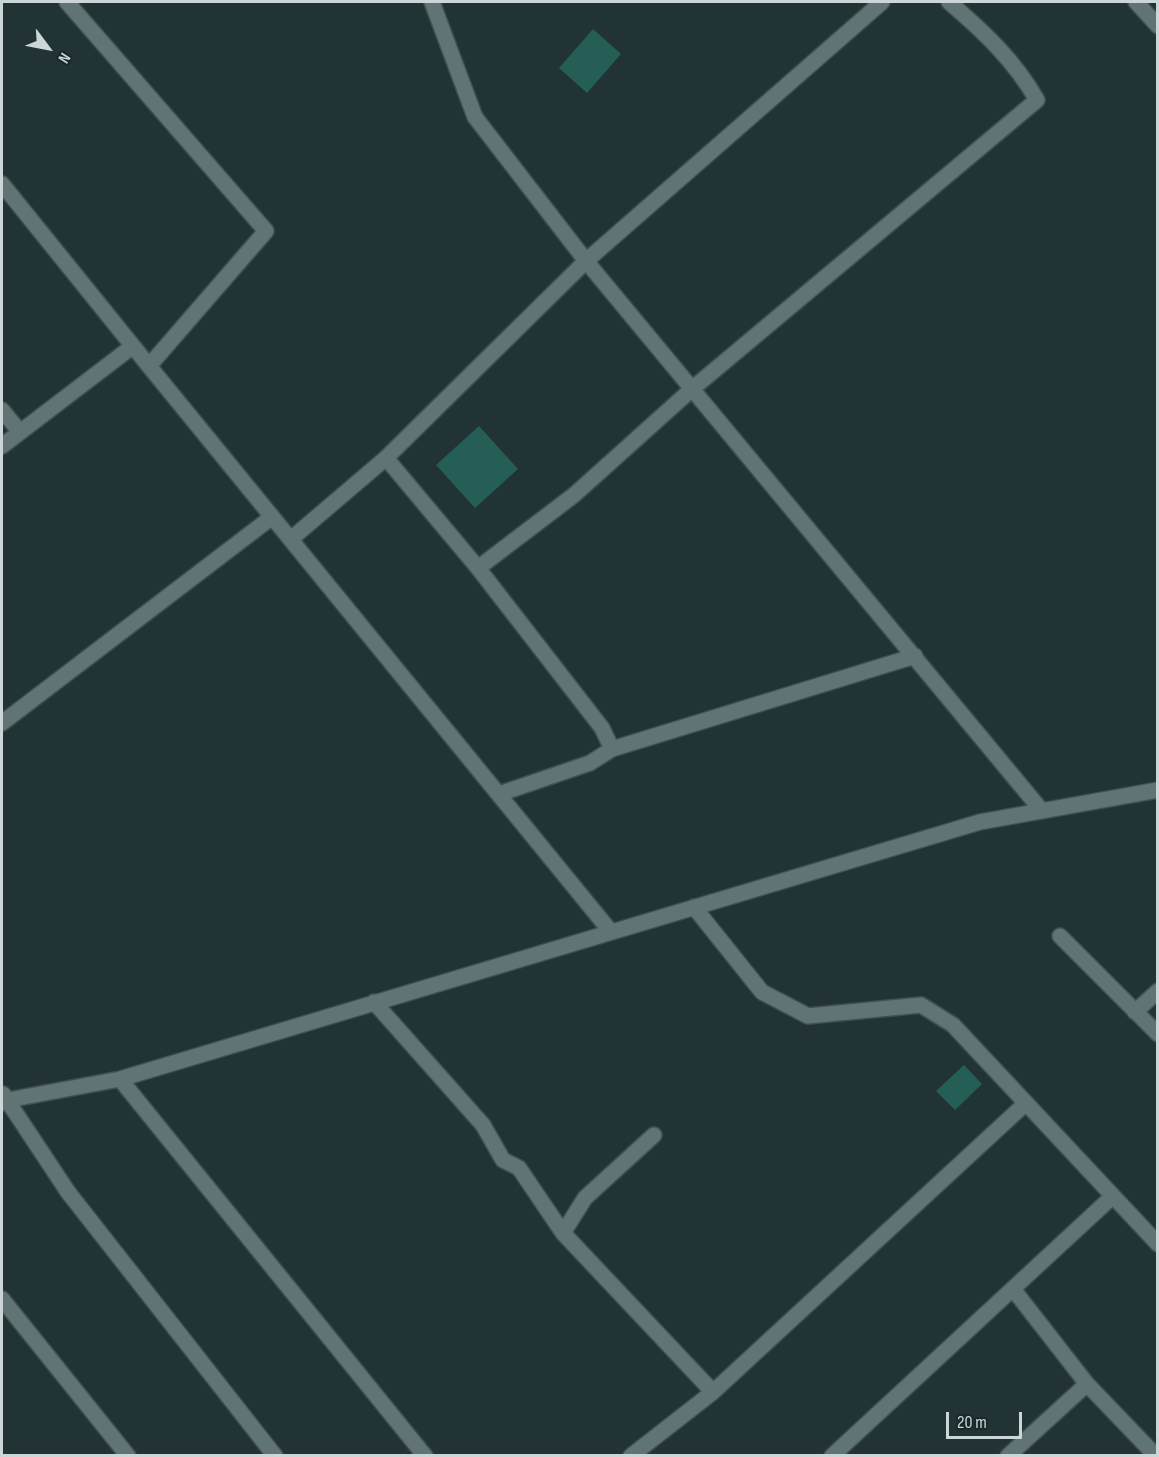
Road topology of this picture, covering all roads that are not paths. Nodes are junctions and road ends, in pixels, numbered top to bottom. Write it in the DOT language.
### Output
graph roads {
  1 [pos="67,2"];
  2 [pos="432,2"];
  3 [pos="882,2"];
  4 [pos="949,2"];
  5 [pos="1136,2"];
  6 [pos="1158,26"];
  7 [pos="2,184"];
  8 [pos="586,261"];
  9 [pos="133,346"];
  10 [pos="149,366"];
  11 [pos="692,389"];
  12 [pos="2,410"];
  13 [pos="20,432"];
  14 [pos="2,446"];
  15 [pos="386,458"];
  16 [pos="272,517"];
  17 [pos="291,539"];
  18 [pos="478,568"];
  19 [pos="915,656"];
  20 [pos="2,723"];
  21 [pos="612,749"];
  22 [pos="1158,790"];
  23 [pos="499,794"];
  24 [pos="1042,811"];
  25 [pos="694,907"];
  26 [pos="611,932"];
  27 [pos="1060,936"];
  28 [pos="1158,991"];
  29 [pos="374,1002"];
  30 [pos="1135,1012"];
  31 [pos="1158,1034"];
  32 [pos="120,1078"];
  33 [pos="4,1098"];
  34 [pos="1026,1103"];
  35 [pos="654,1136"];
  36 [pos="1113,1196"];
  37 [pos="563,1233"];
  38 [pos="1158,1244"];
  39 [pos="1013,1289"];
  40 [pos="2,1299"];
  41 [pos="1087,1384"];
  42 [pos="713,1392"];
  43 [pos="128,1455"];
  44 [pos="275,1455"];
  45 [pos="424,1455"];
  46 [pos="631,1455"];
  47 [pos="832,1455"];
  48 [pos="1008,1455"];
  49 [pos="1156,1455"];
  1 -- 10 [label="street"];
  2 -- 8 [label="street"];
  3 -- 8 [label="street"];
  4 -- 11 [label="street"];
  5 -- 6 [label="street"];
  7 -- 9 [label="street"];
  8 -- 11 [label="street"];
  8 -- 15 [label="street"];
  9 -- 10 [label="street"];
  9 -- 13 [label="street"];
  10 -- 16 [label="street"];
  11 -- 18 [label="street"];
  11 -- 19 [label="street"];
  12 -- 13 [label="street"];
  13 -- 14 [label="street"];
  15 -- 17 [label="street"];
  15 -- 18 [label="street"];
  16 -- 17 [label="street"];
  16 -- 20 [label="street"];
  17 -- 23 [label="street"];
  18 -- 21 [label="street"];
  19 -- 21 [label="street"];
  19 -- 24 [label="street"];
  21 -- 23 [label="street"];
  22 -- 24 [label="street"];
  23 -- 26 [label="street"];
  24 -- 25 [label="street"];
  25 -- 26 [label="street"];
  25 -- 34 [label="street"];
  26 -- 29 [label="street"];
  27 -- 30 [label="street"];
  28 -- 30 [label="street"];
  29 -- 32 [label="street"];
  29 -- 37 [label="street"];
  30 -- 31 [label="street"];
  32 -- 33 [label="street"];
  32 -- 45 [label="street"];
  33 -- 44 [label="street"];
  34 -- 36 [label="street"];
  34 -- 42 [label="street"];
  35 -- 37 [label="street"];
  36 -- 38 [label="street"];
  36 -- 39 [label="street"];
  37 -- 42 [label="street"];
  39 -- 41 [label="street"];
  39 -- 47 [label="street"];
  40 -- 43 [label="street"];
  41 -- 48 [label="street"];
  41 -- 49 [label="street"];
  42 -- 46 [label="street"];
}
